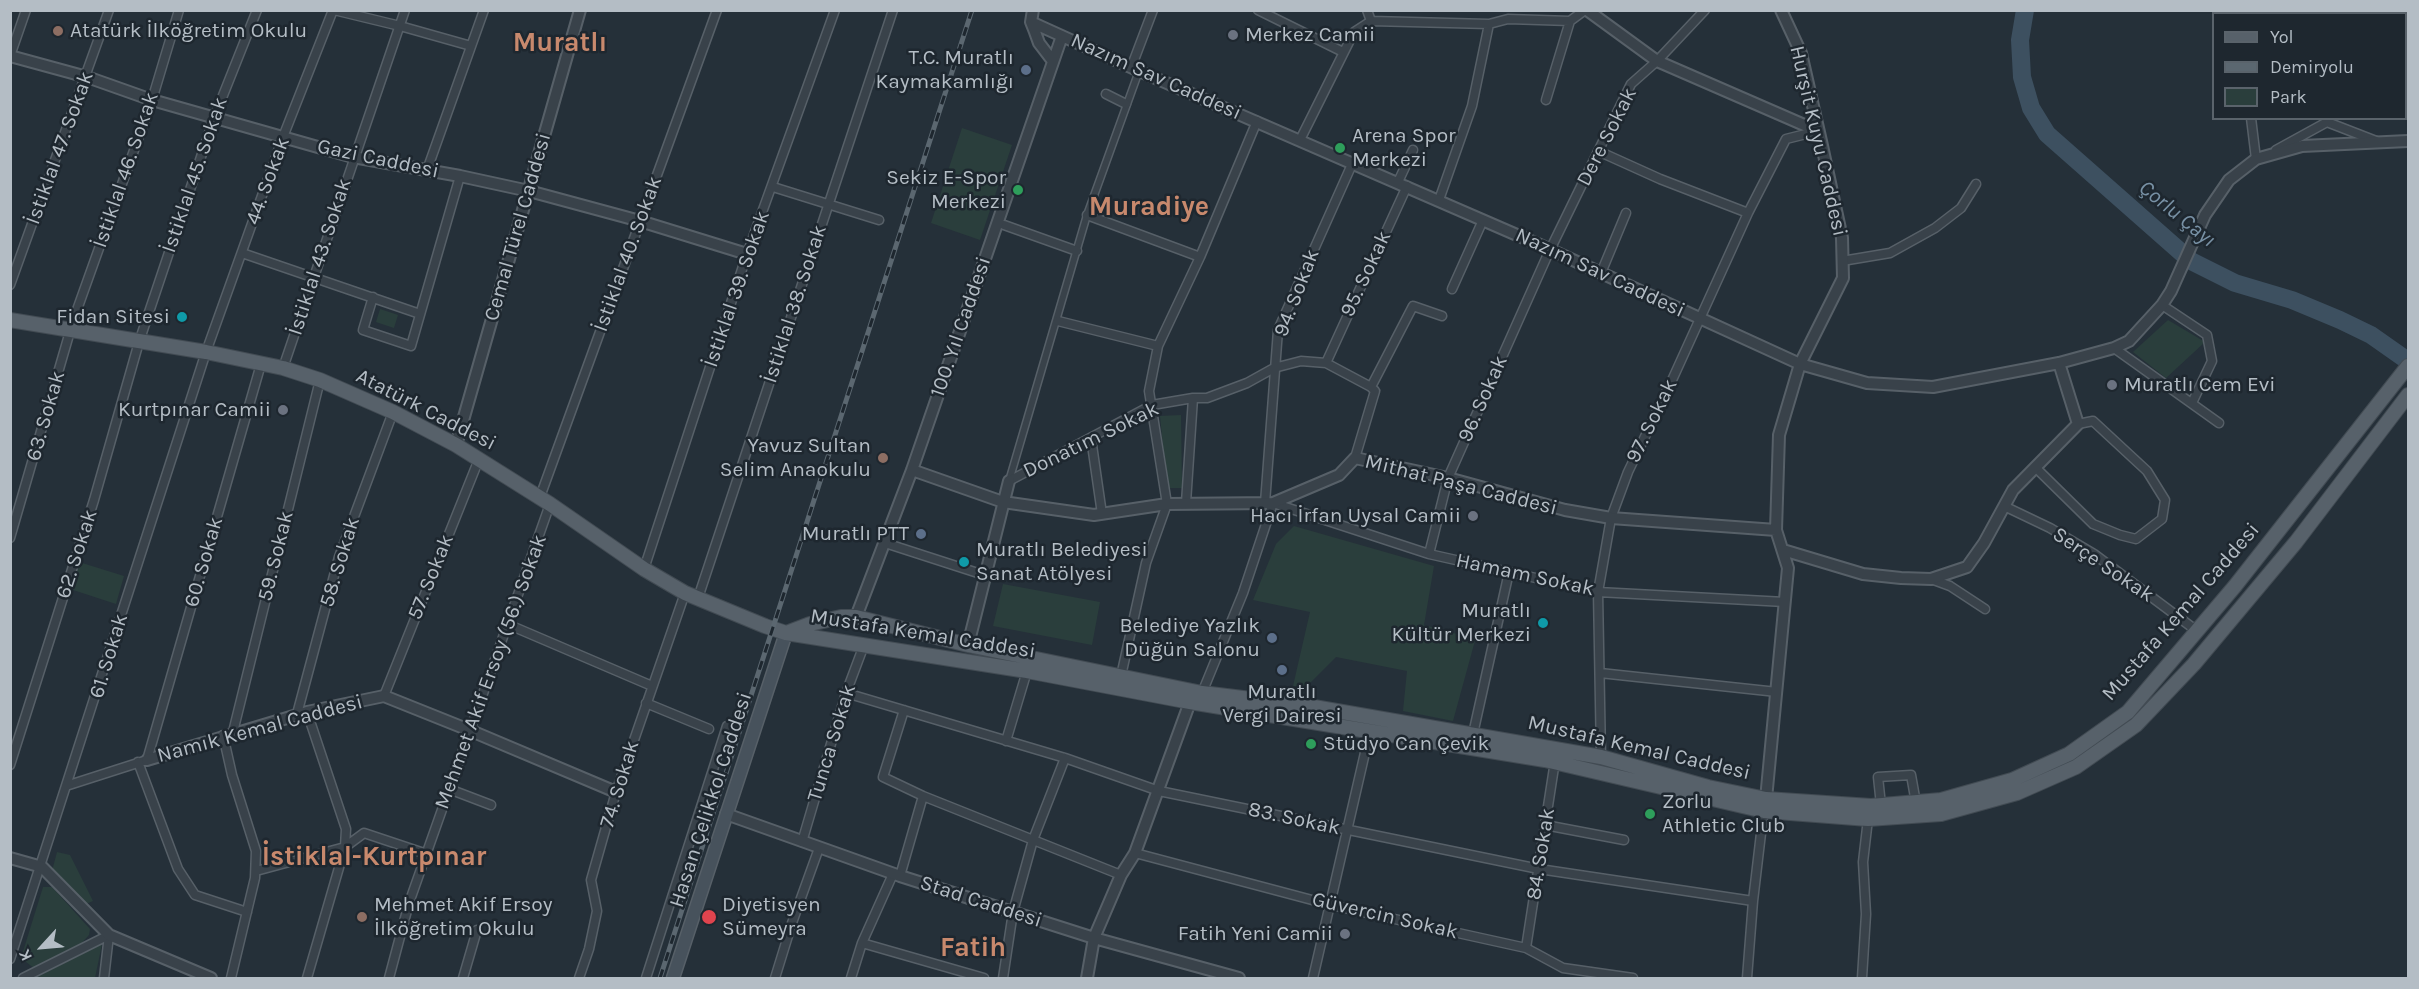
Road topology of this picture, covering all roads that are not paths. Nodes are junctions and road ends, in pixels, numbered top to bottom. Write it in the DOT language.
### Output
graph roads {
  1 [pos="26,10"];
  2 [pos="109,10"];
  3 [pos="179,10"];
  4 [pos="257,10"];
  5 [pos="334,10"];
  6 [pos="405,10"];
  7 [pos="484,10"];
  8 [pos="580,10"];
  9 [pos="717,10"];
  10 [pos="835,10"];
  11 [pos="893,10"];
  12 [pos="1153,10"];
  13 [pos="1258,10"];
  14 [pos="1367,10"];
  15 [pos="1586,10"];
  16 [pos="1705,10"];
  17 [pos="1782,10"];
  18 [pos="1032,15"];
  19 [pos="1371,21"];
  20 [pos="1570,21"];
  21 [pos="1489,24"];
  22 [pos="400,26"];
  23 [pos="1062,36"];
  24 [pos="471,46"];
  25 [pos="1342,52"];
  26 [pos="10,56"];
  27 [pos="1052,60"];
  28 [pos="1657,61"];
  29 [pos="1135,69"];
  30 [pos="87,77"];
  31 [pos="1106,94"];
  32 [pos="152,100"];
  33 [pos="1546,100"];
  34 [pos="1126,104"];
  35 [pos="214,118"];
  36 [pos="2251,120"];
  37 [pos="2327,120"];
  38 [pos="1257,121"];
  39 [pos="1818,131"];
  40 [pos="283,137"];
  41 [pos="1300,140"];
  42 [pos="2377,141"];
  43 [pos="2409,141"];
  44 [pos="1413,150"];
  45 [pos="1599,151"];
  46 [pos="353,157"];
  47 [pos="2260,158"];
  48 [pos="1353,162"];
  49 [pos="428,170"];
  50 [pos="460,176"];
  51 [pos="1402,184"];
  52 [pos="1976,184"];
  53 [pos="773,187"];
  54 [pos="529,191"];
  55 [pos="1439,200"];
  56 [pos="827,205"];
  57 [pos="1626,213"];
  58 [pos="1748,213"];
  59 [pos="1087,215"];
  60 [pos="879,220"];
  61 [pos="1483,220"];
  62 [pos="640,221"];
  63 [pos="1004,225"];
  64 [pos="1550,249"];
  65 [pos="1077,251"];
  66 [pos="242,253"];
  67 [pos="747,254"];
  68 [pos="1200,257"];
  69 [pos="1842,261"];
  70 [pos="1601,273"];
  71 [pos="314,277"];
  72 [pos="10,285"];
  73 [pos="1452,289"];
  74 [pos="373,297"];
  75 [pos="2162,305"];
  76 [pos="420,314"];
  77 [pos="1442,316"];
  78 [pos="1699,319"];
  79 [pos="10,320"];
  80 [pos="1058,321"];
  81 [pos="71,329"];
  82 [pos="139,342"];
  83 [pos="1158,346"];
  84 [pos="2114,348"];
  85 [pos="207,352"];
  86 [pos="1326,363"];
  87 [pos="2059,363"];
  88 [pos="261,364"];
  89 [pos="1800,364"];
  90 [pos="2409,366"];
  91 [pos="283,368"];
  92 [pos="1274,368"];
  93 [pos="320,380"];
  94 [pos="1373,389"];
  95 [pos="1193,398"];
  96 [pos="2405,400"];
  97 [pos="2192,403"];
  98 [pos="1152,405"];
  99 [pos="393,412"];
  100 [pos="2218,423"];
  101 [pos="2078,424"];
  102 [pos="1091,438"];
  103 [pos="456,445"];
  104 [pos="1355,458"];
  105 [pos="479,459"];
  106 [pos="2035,467"];
  107 [pos="912,470"];
  108 [pos="1448,478"];
  109 [pos="1009,481"];
  110 [pos="545,500"];
  111 [pos="1003,502"];
  112 [pos="1186,503"];
  113 [pos="1269,503"];
  114 [pos="1167,504"];
  115 [pos="2004,506"];
  116 [pos="1102,514"];
  117 [pos="1611,518"];
  118 [pos="1776,530"];
  119 [pos="10,538"];
  120 [pos="885,543"];
  121 [pos="1783,550"];
  122 [pos="1429,554"];
  123 [pos="644,569"];
  124 [pos="1509,572"];
  125 [pos="984,575"];
  126 [pos="1931,579"];
  127 [pos="1598,592"];
  128 [pos="692,595"];
  129 [pos="1785,602"];
  130 [pos="1985,609"];
  131 [pos="840,617"];
  132 [pos="862,618"];
  133 [pos="507,624"];
  134 [pos="2197,631"];
  135 [pos="786,633"];
  136 [pos="836,640"];
  137 [pos="864,645"];
  138 [pos="968,645"];
  139 [pos="1027,671"];
  140 [pos="1599,673"];
  141 [pos="1121,676"];
  142 [pos="652,686"];
  143 [pos="1777,692"];
  144 [pos="846,693"];
  145 [pos="1202,693"];
  146 [pos="384,696"];
  147 [pos="1190,702"];
  148 [pos="646,703"];
  149 [pos="1308,706"];
  150 [pos="904,710"];
  151 [pos="302,713"];
  152 [pos="1305,721"];
  153 [pos="727,726"];
  154 [pos="1393,728"];
  155 [pos="709,729"];
  156 [pos="469,730"];
  157 [pos="1370,731"];
  158 [pos="228,734"];
  159 [pos="1473,734"];
  160 [pos="1006,741"];
  161 [pos="1600,757"];
  162 [pos="1065,758"];
  163 [pos="143,761"];
  164 [pos="1555,761"];
  165 [pos="10,765"];
  166 [pos="69,784"];
  167 [pos="449,789"];
  168 [pos="1159,791"];
  169 [pos="616,792"];
  170 [pos="923,796"];
  171 [pos="1916,803"];
  172 [pos="491,805"];
  173 [pos="1765,805"];
  174 [pos="1881,805"];
  175 [pos="726,814"];
  176 [pos="1868,819"];
  177 [pos="1545,825"];
  178 [pos="1349,830"];
  179 [pos="1033,840"];
  180 [pos="1624,840"];
  181 [pos="802,842"];
  182 [pos="345,847"];
  183 [pos="819,848"];
  184 [pos="1135,853"];
  185 [pos="426,854"];
  186 [pos="10,858"];
  187 [pos="42,867"];
  188 [pos="1539,869"];
  189 [pos="256,871"];
  190 [pos="896,875"];
  191 [pos="1121,875"];
  192 [pos="1753,901"];
  193 [pos="1331,905"];
  194 [pos="247,912"];
  195 [pos="1013,912"];
  196 [pos="477,930"];
  197 [pos="109,935"];
  198 [pos="1094,938"];
  199 [pos="862,943"];
  200 [pos="1526,948"];
  201 [pos="10,959"];
  202 [pos="23,978"];
  203 [pos="104,978"];
  204 [pos="211,978"];
  205 [pos="231,978"];
  206 [pos="306,978"];
  207 [pos="389,978"];
  208 [pos="463,978"];
  209 [pos="579,978"];
  210 [pos="646,978"];
  211 [pos="676,978"];
  212 [pos="775,978"];
  213 [pos="851,978"];
  214 [pos="984,978"];
  215 [pos="1003,978"];
  216 [pos="1087,978"];
  217 [pos="1239,978"];
  218 [pos="1313,978"];
  219 [pos="1633,978"];
  220 [pos="1747,978"];
  221 [pos="1862,978"];
  1 -- 26 [label="street"];
  2 -- 30 [label="street, İstiklal 47. Sokak"];
  3 -- 32 [label="street, İstiklal 46. Sokak"];
  4 -- 35 [label="street, İstiklal 45. Sokak"];
  5 -- 22 [label="street"];
  5 -- 40 [label="street, 44. Sokak"];
  6 -- 22 [label="street, İstiklal 43. Sokak"];
  7 -- 24 [label="street"];
  8 -- 54 [label="street, Cemal Türel Caddesi"];
  9 -- 62 [label="street, İstiklal 40. Sokak"];
  10 -- 53 [label="street, İstiklal 39. Sokak"];
  11 -- 56 [label="street, İstiklal 38. Sokak"];
  12 -- 29 [label="street"];
  13 -- 25 [label="street"];
  14 -- 19 [label="street"];
  15 -- 20 [label="street"];
  15 -- 28 [label="street"];
  16 -- 28 [label="street, Dere Sokak"];
  17 -- 39 [label="street, Hurşit Kuyu Caddesi"];
  18 -- 23 [label="street, Nazım Sav Caddesi"];
  18 -- 27 [label="street"];
  19 -- 21 [label="street"];
  19 -- 25 [label="street"];
  20 -- 21 [label="street"];
  20 -- 33 [label="street"];
  21 -- 55 [label="street"];
  22 -- 24 [label="street"];
  22 -- 46 [label="street, İstiklal 43. Sokak"];
  23 -- 27 [label="street, 100. Yıl Caddesi"];
  23 -- 29 [label="street, Nazım Sav Caddesi"];
  24 -- 49 [label="street"];
  25 -- 41 [label="street"];
  26 -- 30 [label="street, Gazi Caddesi"];
  27 -- 107 [label="street, 100. Yıl Caddesi"];
  28 -- 39 [label="street"];
  28 -- 45 [label="street, Dere Sokak"];
  29 -- 34 [label="street"];
  29 -- 38 [label="street, Nazım Sav Caddesi"];
  30 -- 32 [label="street, Gazi Caddesi"];
  30 -- 72 [label="street, İstiklal 47. Sokak"];
  31 -- 34 [label="street"];
  32 -- 35 [label="street, Gazi Caddesi"];
  32 -- 81 [label="street, İstiklal 46. Sokak"];
  34 -- 59 [label="street"];
  35 -- 40 [label="street, Gazi Caddesi"];
  35 -- 82 [label="street, İstiklal 45. Sokak"];
  36 -- 47 [label="street"];
  37 -- 42 [label="street"];
  37 -- 47 [label="street"];
  38 -- 41 [label="street, Nazım Sav Caddesi"];
  38 -- 68 [label="street"];
  39 -- 58 [label="street, 97. Sokak"];
  39 -- 69 [label="street, Hurşit Kuyu Caddesi"];
  40 -- 46 [label="street, Gazi Caddesi"];
  40 -- 66 [label="street, 44. Sokak"];
  41 -- 48 [label="street, Nazım Sav Caddesi"];
  42 -- 43 [label="street"];
  42 -- 47 [label="street"];
  44 -- 51 [label="street, 95. Sokak"];
  45 -- 58 [label="street"];
  45 -- 64 [label="street, Dere Sokak"];
  46 -- 49 [label="street, Gazi Caddesi"];
  46 -- 71 [label="street, İstiklal 43. Sokak"];
  47 -- 75 [label="street, Nazım Sav Caddesi"];
  48 -- 51 [label="street, Nazım Sav Caddesi"];
  48 -- 92 [label="street, 94. Sokak"];
  49 -- 50 [label="street, Gazi Caddesi"];
  50 -- 54 [label="street, Gazi Caddesi"];
  50 -- 76 [label="street"];
  51 -- 55 [label="street, Nazım Sav Caddesi"];
  51 -- 86 [label="street, 95. Sokak"];
  52 -- 69 [label="street"];
  53 -- 56 [label="street"];
  53 -- 67 [label="street, İstiklal 39. Sokak"];
  54 -- 62 [label="street, Gazi Caddesi"];
  54 -- 103 [label="street, Cemal Türel Caddesi"];
  55 -- 61 [label="street, Nazım Sav Caddesi"];
  56 -- 60 [label="street"];
  56 -- 128 [label="street, İstiklal 38. Sokak"];
  57 -- 70 [label="street"];
  58 -- 78 [label="street, 97. Sokak"];
  59 -- 65 [label="street"];
  59 -- 68 [label="street"];
  61 -- 64 [label="street, Nazım Sav Caddesi"];
  61 -- 73 [label="street"];
  62 -- 67 [label="street, Gazi Caddesi"];
  62 -- 110 [label="street, İstiklal 40. Sokak"];
  63 -- 65 [label="street"];
  64 -- 70 [label="street, Nazım Sav Caddesi"];
  64 -- 108 [label="street, 96. Sokak"];
  65 -- 80 [label="street"];
  66 -- 71 [label="street"];
  66 -- 85 [label="street, 44. Sokak"];
  67 -- 123 [label="street, İstiklal 39. Sokak"];
  68 -- 83 [label="street"];
  69 -- 89 [label="street, Hurşit Kuyu Caddesi"];
  70 -- 78 [label="street, Nazım Sav Caddesi"];
  71 -- 74 [label="street"];
  71 -- 91 [label="street, İstiklal 43. Sokak"];
  74 -- 76 [label="street"];
  74 -- 76 [label="street"];
  75 -- 84 [label="street, Nazım Sav Caddesi"];
  75 -- 97 [label="street"];
  77 -- 94 [label="street"];
  78 -- 89 [label="street, Nazım Sav Caddesi"];
  78 -- 117 [label="street, 97. Sokak"];
  79 -- 81 [label="main road, Atatürk Caddesi"];
  80 -- 83 [label="street"];
  80 -- 109 [label="street"];
  81 -- 82 [label="main road, Atatürk Caddesi"];
  81 -- 119 [label="street, 63. Sokak"];
  82 -- 85 [label="main road, Atatürk Caddesi"];
  82 -- 165 [label="street, 62. Sokak"];
  83 -- 98 [label="street"];
  84 -- 87 [label="street, Nazım Sav Caddesi"];
  84 -- 97 [label="street"];
  85 -- 88 [label="main road, Atatürk Caddesi"];
  85 -- 166 [label="street, 61. Sokak"];
  86 -- 92 [label="street, Donatım Sokak"];
  86 -- 94 [label="street, Donatım Sokak"];
  87 -- 89 [label="street, Nazım Sav Caddesi"];
  87 -- 101 [label="street"];
  88 -- 91 [label="main road, Atatürk Caddesi"];
  88 -- 163 [label="street, 60. Sokak"];
  89 -- 118 [label="street, Hurşit Kuyu Caddesi"];
  90 -- 134 [label="main road, Mustafa Kemal Caddesi"];
  91 -- 93 [label="main road, Atatürk Caddesi"];
  92 -- 95 [label="street, Donatım Sokak"];
  92 -- 113 [label="street, 94. Sokak"];
  93 -- 99 [label="main road, Atatürk Caddesi"];
  93 -- 158 [label="street, 59. Sokak"];
  94 -- 104 [label="street"];
  95 -- 98 [label="street, Donatım Sokak"];
  95 -- 112 [label="street"];
  96 -- 176 [label="main road, Mustafa Kemal Caddesi"];
  97 -- 100 [label="street"];
  98 -- 102 [label="street, Donatım Sokak"];
  98 -- 114 [label="street"];
  99 -- 103 [label="main road, Atatürk Caddesi"];
  99 -- 151 [label="street, 58. Sokak"];
  101 -- 106 [label="street"];
  101 -- 106 [label="street"];
  102 -- 109 [label="street, Donatım Sokak"];
  102 -- 116 [label="street"];
  103 -- 105 [label="main road, Atatürk Caddesi"];
  104 -- 108 [label="street, Mithat Paşa Caddesi"];
  104 -- 113 [label="street, Mithat Paşa Caddesi"];
  105 -- 110 [label="main road, Atatürk Caddesi"];
  105 -- 146 [label="street, 57. Sokak"];
  106 -- 115 [label="street"];
  107 -- 111 [label="street, Mithat Paşa Caddesi"];
  107 -- 120 [label="street, 100. Yıl Caddesi"];
  108 -- 117 [label="street, Mithat Paşa Caddesi"];
  108 -- 122 [label="street, 96. Sokak"];
  109 -- 111 [label="street"];
  110 -- 123 [label="main road, Atatürk Caddesi"];
  110 -- 133 [label="street, Mehmet Akif Ersoy (56.) Sokak"];
  111 -- 116 [label="street, Mithat Paşa Caddesi"];
  111 -- 125 [label="street"];
  112 -- 113 [label="street, Mithat Paşa Caddesi"];
  112 -- 114 [label="street, Mithat Paşa Caddesi"];
  113 -- 122 [label="street, Hamam Sokak"];
  113 -- 145 [label="street, 94. Sokak"];
  114 -- 116 [label="street, Mithat Paşa Caddesi"];
  114 -- 141 [label="street"];
  115 -- 126 [label="street"];
  115 -- 134 [label="street, Serçe Sokak"];
  117 -- 118 [label="street, Mithat Paşa Caddesi"];
  117 -- 127 [label="street, 97. Sokak"];
  118 -- 121 [label="street, Hurşit Kuyu Caddesi"];
  120 -- 125 [label="street"];
  120 -- 132 [label="street, 100. Yıl Caddesi"];
  121 -- 126 [label="street"];
  121 -- 129 [label="street, Hurşit Kuyu Caddesi"];
  122 -- 124 [label="street, Hamam Sokak"];
  123 -- 128 [label="main road, Atatürk Caddesi"];
  124 -- 127 [label="street, Hamam Sokak"];
  124 -- 159 [label="street"];
  125 -- 138 [label="street"];
  126 -- 130 [label="street"];
  127 -- 129 [label="street, Hamam Sokak"];
  127 -- 140 [label="street, 97. Sokak"];
  128 -- 135 [label="main road, Atatürk Caddesi"];
  128 -- 142 [label="street, 74. Sokak"];
  129 -- 143 [label="street, Hurşit Kuyu Caddesi"];
  131 -- 132 [label="main road, Mustafa Kemal Caddesi"];
  131 -- 135 [label="main road, Mustafa Kemal Caddesi"];
  131 -- 136 [label="main road"];
  132 -- 137 [label="main road"];
  132 -- 138 [label="main road, Mustafa Kemal Caddesi"];
  133 -- 142 [label="street"];
  133 -- 156 [label="street, Mehmet Akif Ersoy (56.) Sokak"];
  134 -- 171 [label="main road, Mustafa Kemal Caddesi"];
  135 -- 136 [label="main road, Mustafa Kemal Caddesi"];
  135 -- 175 [label="main road, Hasan Çelikkol Caddesi"];
  136 -- 137 [label="main road, Mustafa Kemal Caddesi"];
  137 -- 139 [label="main road, Mustafa Kemal Caddesi"];
  137 -- 144 [label="street, Tunca Sokak"];
  138 -- 141 [label="main road, Mustafa Kemal Caddesi"];
  139 -- 147 [label="main road, Mustafa Kemal Caddesi"];
  139 -- 160 [label="street"];
  140 -- 143 [label="street"];
  140 -- 161 [label="street, 97. Sokak"];
  141 -- 145 [label="main road, Mustafa Kemal Caddesi"];
  142 -- 148 [label="street, 74. Sokak"];
  143 -- 173 [label="street, Hurşit Kuyu Caddesi"];
  144 -- 150 [label="street, 83. Sokak"];
  144 -- 181 [label="street, Tunca Sokak"];
  145 -- 147 [label="main road"];
  145 -- 149 [label="main road, Mustafa Kemal Caddesi"];
  146 -- 151 [label="street, Namık Kemal Caddesi"];
  146 -- 156 [label="street, Namık Kemal Caddesi"];
  147 -- 152 [label="main road, Mustafa Kemal Caddesi"];
  147 -- 168 [label="street"];
  148 -- 155 [label="street"];
  148 -- 169 [label="street, 74. Sokak"];
  149 -- 152 [label="main road"];
  149 -- 154 [label="main road, Mustafa Kemal Caddesi"];
  150 -- 160 [label="street, 83. Sokak"];
  150 -- 170 [label="street"];
  151 -- 158 [label="street, Namık Kemal Caddesi"];
  151 -- 182 [label="street"];
  152 -- 157 [label="main road, Mustafa Kemal Caddesi"];
  153 -- 210 [label="street"];
  154 -- 157 [label="main road, Mustafa Kemal Caddesi"];
  154 -- 159 [label="main road, Mustafa Kemal Caddesi"];
  154 -- 164 [label="main road, Mustafa Kemal Caddesi"];
  156 -- 167 [label="street, Mehmet Akif Ersoy (56.) Sokak"];
  156 -- 169 [label="street, Namık Kemal Caddesi"];
  157 -- 178 [label="street"];
  158 -- 163 [label="street, Namık Kemal Caddesi"];
  158 -- 189 [label="street"];
  159 -- 161 [label="main road, Mustafa Kemal Caddesi"];
  160 -- 162 [label="street, 83. Sokak"];
  161 -- 173 [label="main road, Mustafa Kemal Caddesi"];
  162 -- 168 [label="street, 83. Sokak"];
  162 -- 179 [label="street"];
  163 -- 166 [label="street, Namık Kemal Caddesi"];
  163 -- 194 [label="street"];
  164 -- 173 [label="main road, Mustafa Kemal Caddesi"];
  164 -- 177 [label="street, 84. Sokak"];
  166 -- 187 [label="street, 61. Sokak"];
  167 -- 172 [label="street"];
  167 -- 185 [label="street, Mehmet Akif Ersoy (56.) Sokak"];
  168 -- 178 [label="street, 83. Sokak"];
  168 -- 184 [label="street"];
  169 -- 209 [label="street, 74. Sokak"];
  170 -- 179 [label="street"];
  170 -- 190 [label="street"];
  171 -- 174 [label="main road, Mustafa Kemal Caddesi"];
  171 -- 174 [label="street"];
  173 -- 174 [label="main road, Mustafa Kemal Caddesi"];
  173 -- 176 [label="main road, Mustafa Kemal Caddesi"];
  173 -- 192 [label="street"];
  175 -- 181 [label="street, Stad Caddesi"];
  175 -- 211 [label="main road, Hasan Çelikkol Caddesi"];
  176 -- 221 [label="street"];
  177 -- 180 [label="street"];
  177 -- 188 [label="street, 84. Sokak"];
  178 -- 188 [label="street, 83. Sokak"];
  178 -- 193 [label="street"];
  179 -- 191 [label="street"];
  179 -- 195 [label="street"];
  181 -- 183 [label="street, Stad Caddesi"];
  182 -- 185 [label="street"];
  182 -- 189 [label="street"];
  182 -- 206 [label="street"];
  183 -- 190 [label="street, Stad Caddesi"];
  183 -- 212 [label="street"];
  184 -- 191 [label="street"];
  184 -- 193 [label="street, Güvercin Sokak"];
  185 -- 207 [label="street, Mehmet Akif Ersoy (56.) Sokak"];
  186 -- 187 [label="street"];
  187 -- 197 [label="street"];
  187 -- 201 [label="street, 61. Sokak"];
  188 -- 192 [label="street, 83. Sokak"];
  188 -- 200 [label="street, 84. Sokak"];
  189 -- 194 [label="street"];
  190 -- 195 [label="street, Stad Caddesi"];
  190 -- 199 [label="street"];
  191 -- 198 [label="street"];
  192 -- 220 [label="street"];
  193 -- 200 [label="street, Güvercin Sokak"];
  193 -- 218 [label="street"];
  194 -- 205 [label="street"];
  195 -- 198 [label="street, Stad Caddesi"];
  195 -- 215 [label="street"];
  196 -- 208 [label="street"];
  197 -- 202 [label="street"];
  197 -- 203 [label="street"];
  197 -- 204 [label="street"];
  198 -- 216 [label="street"];
  198 -- 217 [label="street, Stad Caddesi"];
  199 -- 213 [label="street"];
  199 -- 214 [label="street"];
  200 -- 219 [label="street, Güvercin Sokak"];
}
